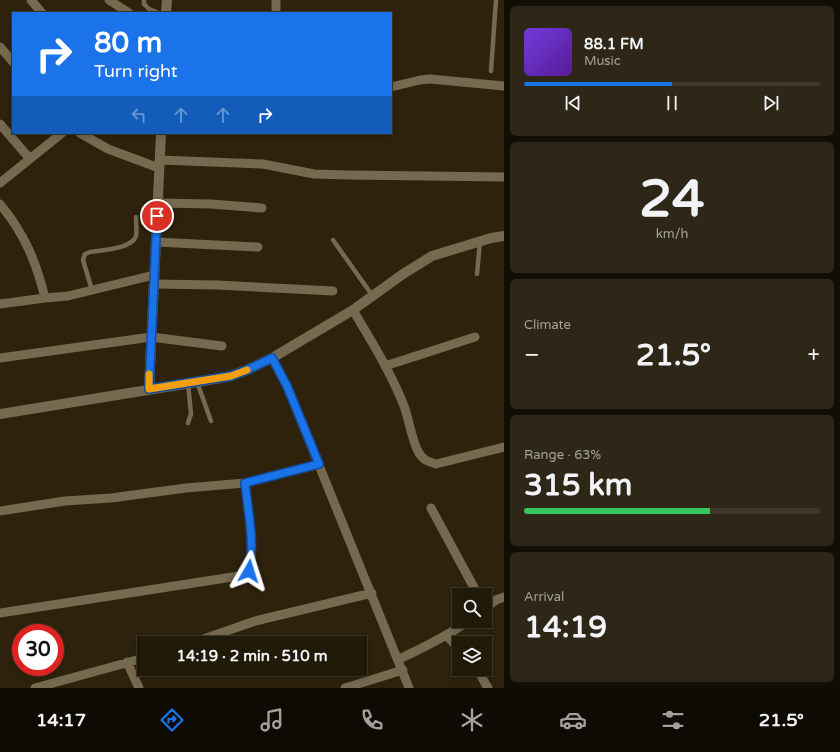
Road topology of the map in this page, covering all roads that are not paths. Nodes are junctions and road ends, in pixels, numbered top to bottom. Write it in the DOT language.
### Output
graph roads {
  1 [pos="31,0"];
  2 [pos="109,0"];
  3 [pos="144,0"];
  4 [pos="167,0"];
  5 [pos="276,0"];
  6 [pos="496,0"];
  7 [pos="41,12"];
  8 [pos="127,12"];
  9 [pos="157,12"];
  10 [pos="166,12"];
  11 [pos="276,12"];
  12 [pos="0,47"];
  13 [pos="12,61"];
  14 [pos="491,71"];
  15 [pos="504,86"];
  16 [pos="392,87"];
  17 [pos="0,124"];
  18 [pos="61,134"];
  19 [pos="82,134"];
  20 [pos="161,134"];
  21 [pos="30,159"];
  22 [pos="160,164"];
  23 [pos="504,177"];
  24 [pos="0,183"];
  25 [pos="0,204"];
  26 [pos="158,204"];
  27 [pos="262,208"];
  28 [pos="136,217"];
  29 [pos="504,236"];
  30 [pos="333,240"];
  31 [pos="480,241"];
  32 [pos="156,242"];
  33 [pos="258,247"];
  34 [pos="477,274"];
  35 [pos="154,280"];
  36 [pos="92,290"];
  37 [pos="333,292"];
  38 [pos="372,295"];
  39 [pos="45,298"];
  40 [pos="0,304"];
  41 [pos="353,310"];
  42 [pos="475,337"];
  43 [pos="151,338"];
  44 [pos="222,346"];
  45 [pos="0,358"];
  46 [pos="272,358"];
  47 [pos="385,366"];
  48 [pos="193,382"];
  49 [pos="149,389"];
  50 [pos="0,414"];
  51 [pos="211,421"];
  52 [pos="188,423"];
  53 [pos="504,447"];
  54 [pos="319,464"];
  55 [pos="245,483"];
  56 [pos="431,508"];
  57 [pos="0,511"];
  58 [pos="474,588"];
  59 [pos="372,593"];
  60 [pos="504,597"];
  61 [pos="492,603"];
  62 [pos="0,613"];
  63 [pos="458,628"];
  64 [pos="212,636"];
  65 [pos="447,636"];
  66 [pos="452,641"];
  67 [pos="399,659"];
  68 [pos="137,660"];
  69 [pos="127,662"];
  70 [pos="403,670"];
  71 [pos="481,676"];
  72 [pos="52,686"];
  73 [pos="35,688"];
  74 [pos="139,688"];
  75 [pos="345,688"];
  76 [pos="409,688"];
  77 [pos="488,688"];
  1 -- 7 [label="street"];
  2 -- 8 [label="street"];
  3 -- 9 [label="lane"];
  4 -- 10 [label="street"];
  5 -- 11 [label="street"];
  6 -- 14 [label="lane"];
  12 -- 13 [label="street"];
  15 -- 16 [label="street"];
  17 -- 21 [label="street"];
  18 -- 21 [label="street"];
  19 -- 22 [label="street"];
  20 -- 22 [label="street"];
  21 -- 24 [label="street"];
  22 -- 23 [label="street"];
  22 -- 26 [label="street"];
  25 -- 39 [label="street"];
  26 -- 27 [label="street"];
  26 -- 32 [label="street"];
  28 -- 36 [label="lane"];
  29 -- 31 [label="street"];
  30 -- 38 [label="lane"];
  31 -- 34 [label="lane"];
  31 -- 38 [label="street"];
  32 -- 33 [label="street"];
  32 -- 35 [label="street"];
  35 -- 36 [label="street"];
  35 -- 37 [label="street"];
  35 -- 43 [label="street"];
  36 -- 39 [label="street"];
  38 -- 41 [label="street"];
  39 -- 40 [label="street"];
  41 -- 46 [label="street"];
  41 -- 47 [label="street"];
  42 -- 47 [label="street"];
  43 -- 44 [label="street"];
  43 -- 45 [label="street"];
  43 -- 49 [label="street"];
  46 -- 48 [label="street"];
  46 -- 54 [label="street"];
  47 -- 53 [label="street"];
  48 -- 49 [label="street"];
  48 -- 51 [label="lane"];
  48 -- 52 [label="lane"];
  49 -- 50 [label="street"];
  54 -- 55 [label="street"];
  54 -- 59 [label="street"];
  55 -- 57 [label="street"];
  55 -- 62 [label="street"];
  56 -- 58 [label="street"];
  59 -- 64 [label="street"];
  59 -- 67 [label="street"];
  60 -- 61 [label="street"];
  63 -- 65 [label="street"];
  65 -- 66 [label="street"];
  65 -- 67 [label="street"];
  67 -- 70 [label="street"];
  68 -- 69 [label="street"];
  69 -- 72 [label="street"];
  69 -- 74 [label="street"];
  70 -- 75 [label="street"];
  70 -- 76 [label="street"];
  71 -- 77 [label="street"];
  72 -- 73 [label="street"];
}
